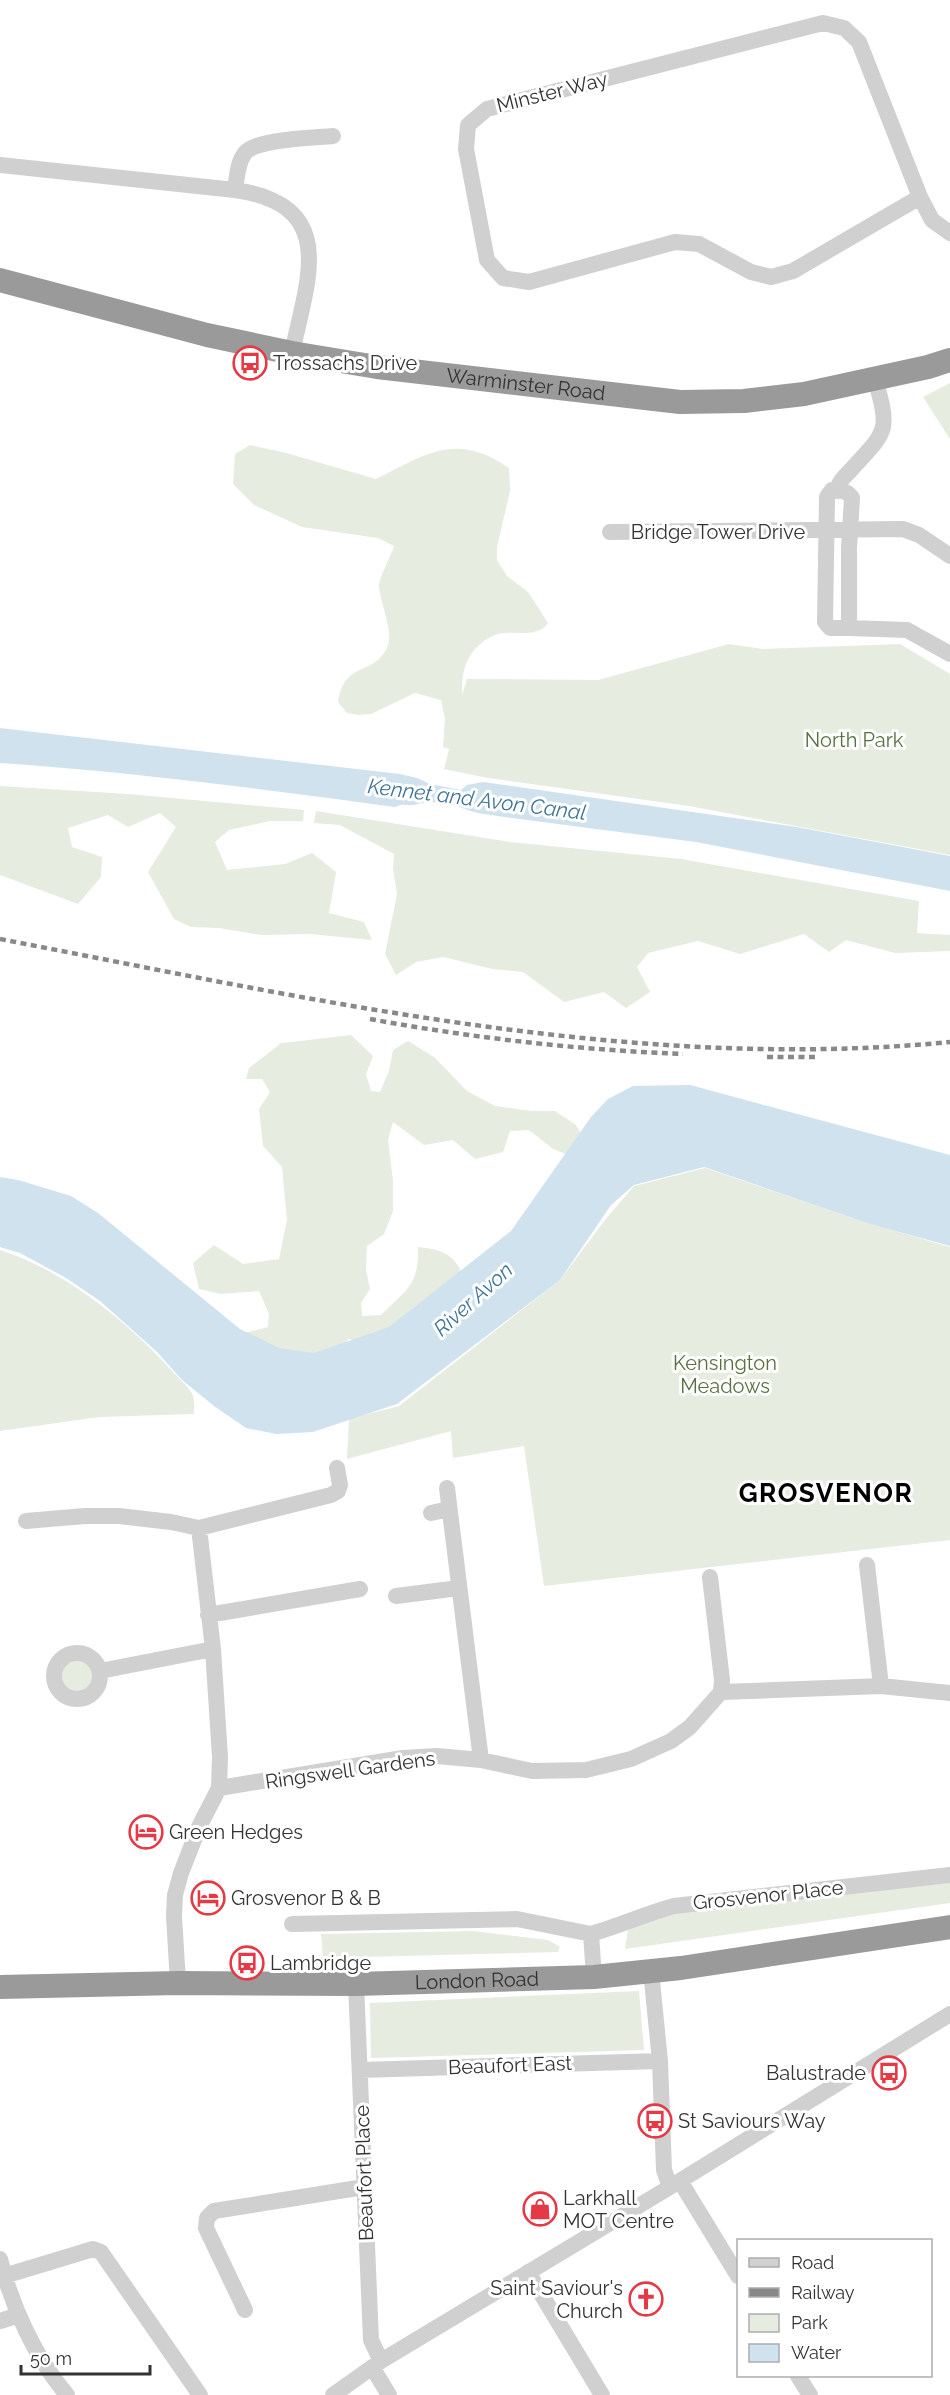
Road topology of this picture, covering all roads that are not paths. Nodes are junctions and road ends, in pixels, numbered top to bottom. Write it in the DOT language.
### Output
graph roads {
  1 [pos="333,136"];
  2 [pos="0,165"];
  3 [pos="235,190"];
  4 [pos="920,197"];
  5 [pos="950,233"];
  6 [pos="0,280"];
  7 [pos="292,353"];
  8 [pos="950,360"];
  9 [pos="875,379"];
  10 [pos="838,491"];
  11 [pos="850,531"];
  12 [pos="609,532"];
  13 [pos="826,532"];
  14 [pos="950,556"];
  15 [pos="849,628"];
  16 [pos="950,654"];
  17 [pos="337,1468"];
  18 [pos="447,1488"];
  19 [pos="449,1509"];
  20 [pos="431,1513"];
  21 [pos="26,1521"];
  22 [pos="199,1528"];
  23 [pos="867,1565"];
  24 [pos="710,1577"];
  25 [pos="459,1588"];
  26 [pos="360,1589"];
  27 [pos="396,1596"];
  28 [pos="208,1616"];
  29 [pos="213,1649"];
  30 [pos="100,1671"];
  31 [pos="881,1686"];
  32 [pos="721,1692"];
  33 [pos="950,1693"];
  34 [pos="481,1760"];
  35 [pos="219,1788"];
  36 [pos="950,1875"];
  37 [pos="292,1924"];
  38 [pos="950,1927"];
  39 [pos="591,1934"];
  40 [pos="651,1971"];
  41 [pos="594,1977"];
  42 [pos="178,1983"];
  43 [pos="356,1984"];
  44 [pos="0,1987"];
  45 [pos="950,2014"];
  46 [pos="660,2061"];
  47 [pos="360,2070"];
  48 [pos="675,2184"];
  49 [pos="364,2187"];
  50 [pos="0,2259"];
  51 [pos="528,2271"];
  52 [pos="737,2275"];
  53 [pos="4,2276"];
  54 [pos="245,2310"];
  55 [pos="19,2315"];
  56 [pos="0,2321"];
  57 [pos="376,2364"];
  58 [pos="799,2377"];
  59 [pos="68,2395"];
  60 [pos="200,2395"];
  61 [pos="333,2395"];
  62 [pos="389,2395"];
  63 [pos="602,2395"];
  64 [pos="810,2395"];
  1 -- 3 [label="street"];
  2 -- 3 [label="street"];
  3 -- 7 [label="street"];
  4 -- 4 [label="street, Minster Way"];
  4 -- 5 [label="street, Minster Way"];
  6 -- 7 [label="highway, Warminster Road"];
  7 -- 9 [label="highway, Warminster Road"];
  8 -- 9 [label="highway, Warminster Road"];
  9 -- 10 [label="street"];
  10 -- 11 [label="street"];
  10 -- 13 [label="street"];
  11 -- 13 [label="street, Bridge Tower Drive"];
  11 -- 14 [label="street, Bridge Tower Drive"];
  11 -- 15 [label="street"];
  12 -- 13 [label="street, Bridge Tower Drive"];
  13 -- 15 [label="street"];
  15 -- 16 [label="street"];
  17 -- 22 [label="street"];
  18 -- 19 [label="street"];
  19 -- 20 [label="street"];
  19 -- 25 [label="street"];
  21 -- 22 [label="street"];
  22 -- 28 [label="street"];
  23 -- 31 [label="street"];
  24 -- 32 [label="street"];
  25 -- 27 [label="street"];
  25 -- 34 [label="street"];
  26 -- 28 [label="street"];
  28 -- 29 [label="street"];
  29 -- 30 [label="street"];
  29 -- 35 [label="street"];
  31 -- 32 [label="street"];
  31 -- 33 [label="street"];
  32 -- 34 [label="street, Ringswell Gardens"];
  34 -- 35 [label="street, Ringswell Gardens"];
  35 -- 42 [label="street"];
  36 -- 39 [label="street, Grosvenor Place"];
  37 -- 39 [label="street, Grosvenor Place"];
  38 -- 40 [label="highway, London Road"];
  39 -- 41 [label="street"];
  40 -- 41 [label="highway, London Road"];
  40 -- 46 [label="street"];
  41 -- 43 [label="highway, London Road"];
  42 -- 43 [label="highway, London Road"];
  42 -- 44 [label="highway, London Road"];
  43 -- 47 [label="street, Beaufort Place"];
  45 -- 48 [label="street"];
  46 -- 47 [label="street, Beaufort East"];
  46 -- 48 [label="street"];
  47 -- 49 [label="street, Beaufort Place"];
  48 -- 51 [label="street"];
  48 -- 52 [label="street"];
  49 -- 54 [label="street"];
  49 -- 57 [label="street, Beaufort Place"];
  50 -- 53 [label="street"];
  51 -- 57 [label="street"];
  51 -- 63 [label="street"];
  53 -- 55 [label="street"];
  53 -- 60 [label="street"];
  55 -- 56 [label="street"];
  55 -- 59 [label="street"];
  57 -- 61 [label="street"];
  57 -- 62 [label="street, Beaufort Place"];
  58 -- 64 [label="street"];
}
